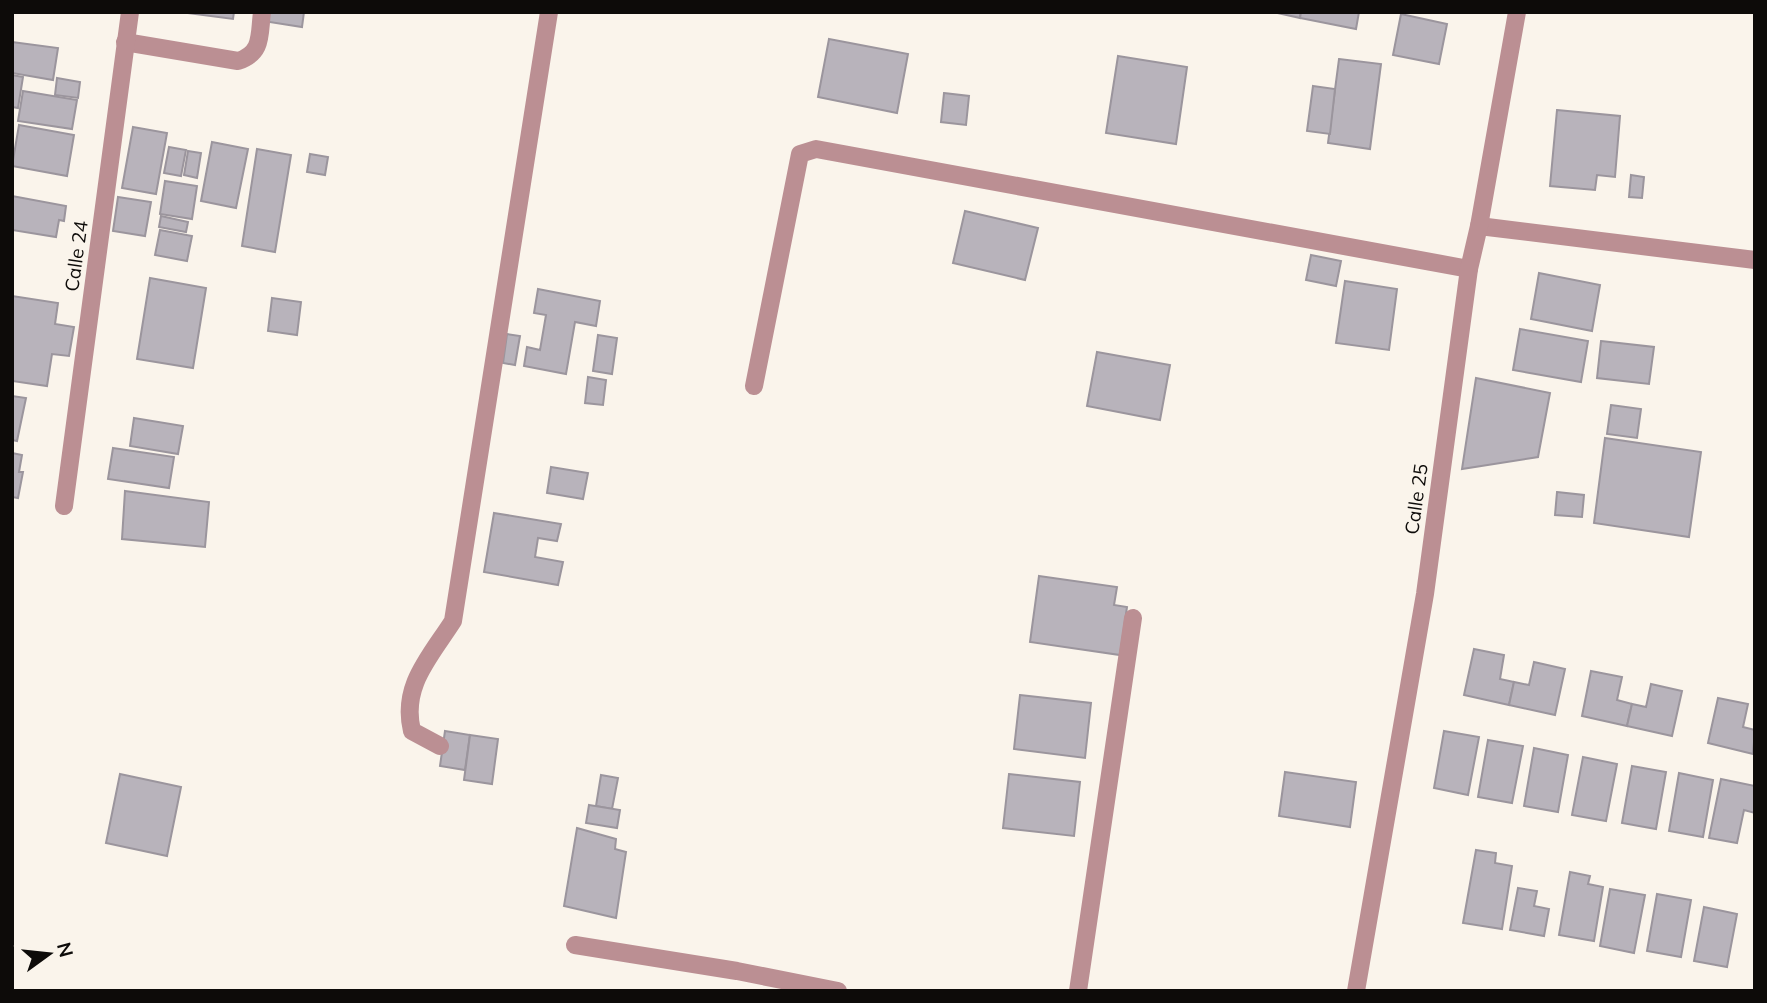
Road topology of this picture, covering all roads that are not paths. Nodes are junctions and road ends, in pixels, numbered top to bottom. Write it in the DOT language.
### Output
graph roads {
  1 [pos="130,12"];
  2 [pos="262,12"];
  3 [pos="549,12"];
  4 [pos="1517,12"];
  5 [pos="125,43"];
  6 [pos="1479,226"];
  7 [pos="1755,260"];
  8 [pos="1469,269"];
  9 [pos="754,386"];
  10 [pos="64,506"];
  11 [pos="1133,618"];
  12 [pos="440,746"];
  13 [pos="575,945"];
  14 [pos="838,991"];
  15 [pos="1078,991"];
  16 [pos="1356,991"];
  1 -- 5 [label="street, Calle 24"];
  2 -- 5 [label="street"];
  3 -- 12 [label="street"];
  4 -- 6 [label="street, Calle 25"];
  5 -- 10 [label="street, Calle 24"];
  6 -- 7 [label="street"];
  6 -- 8 [label="street, Calle 25"];
  8 -- 9 [label="street"];
  8 -- 16 [label="street, Calle 25"];
  11 -- 15 [label="street"];
  13 -- 14 [label="street"];
}
